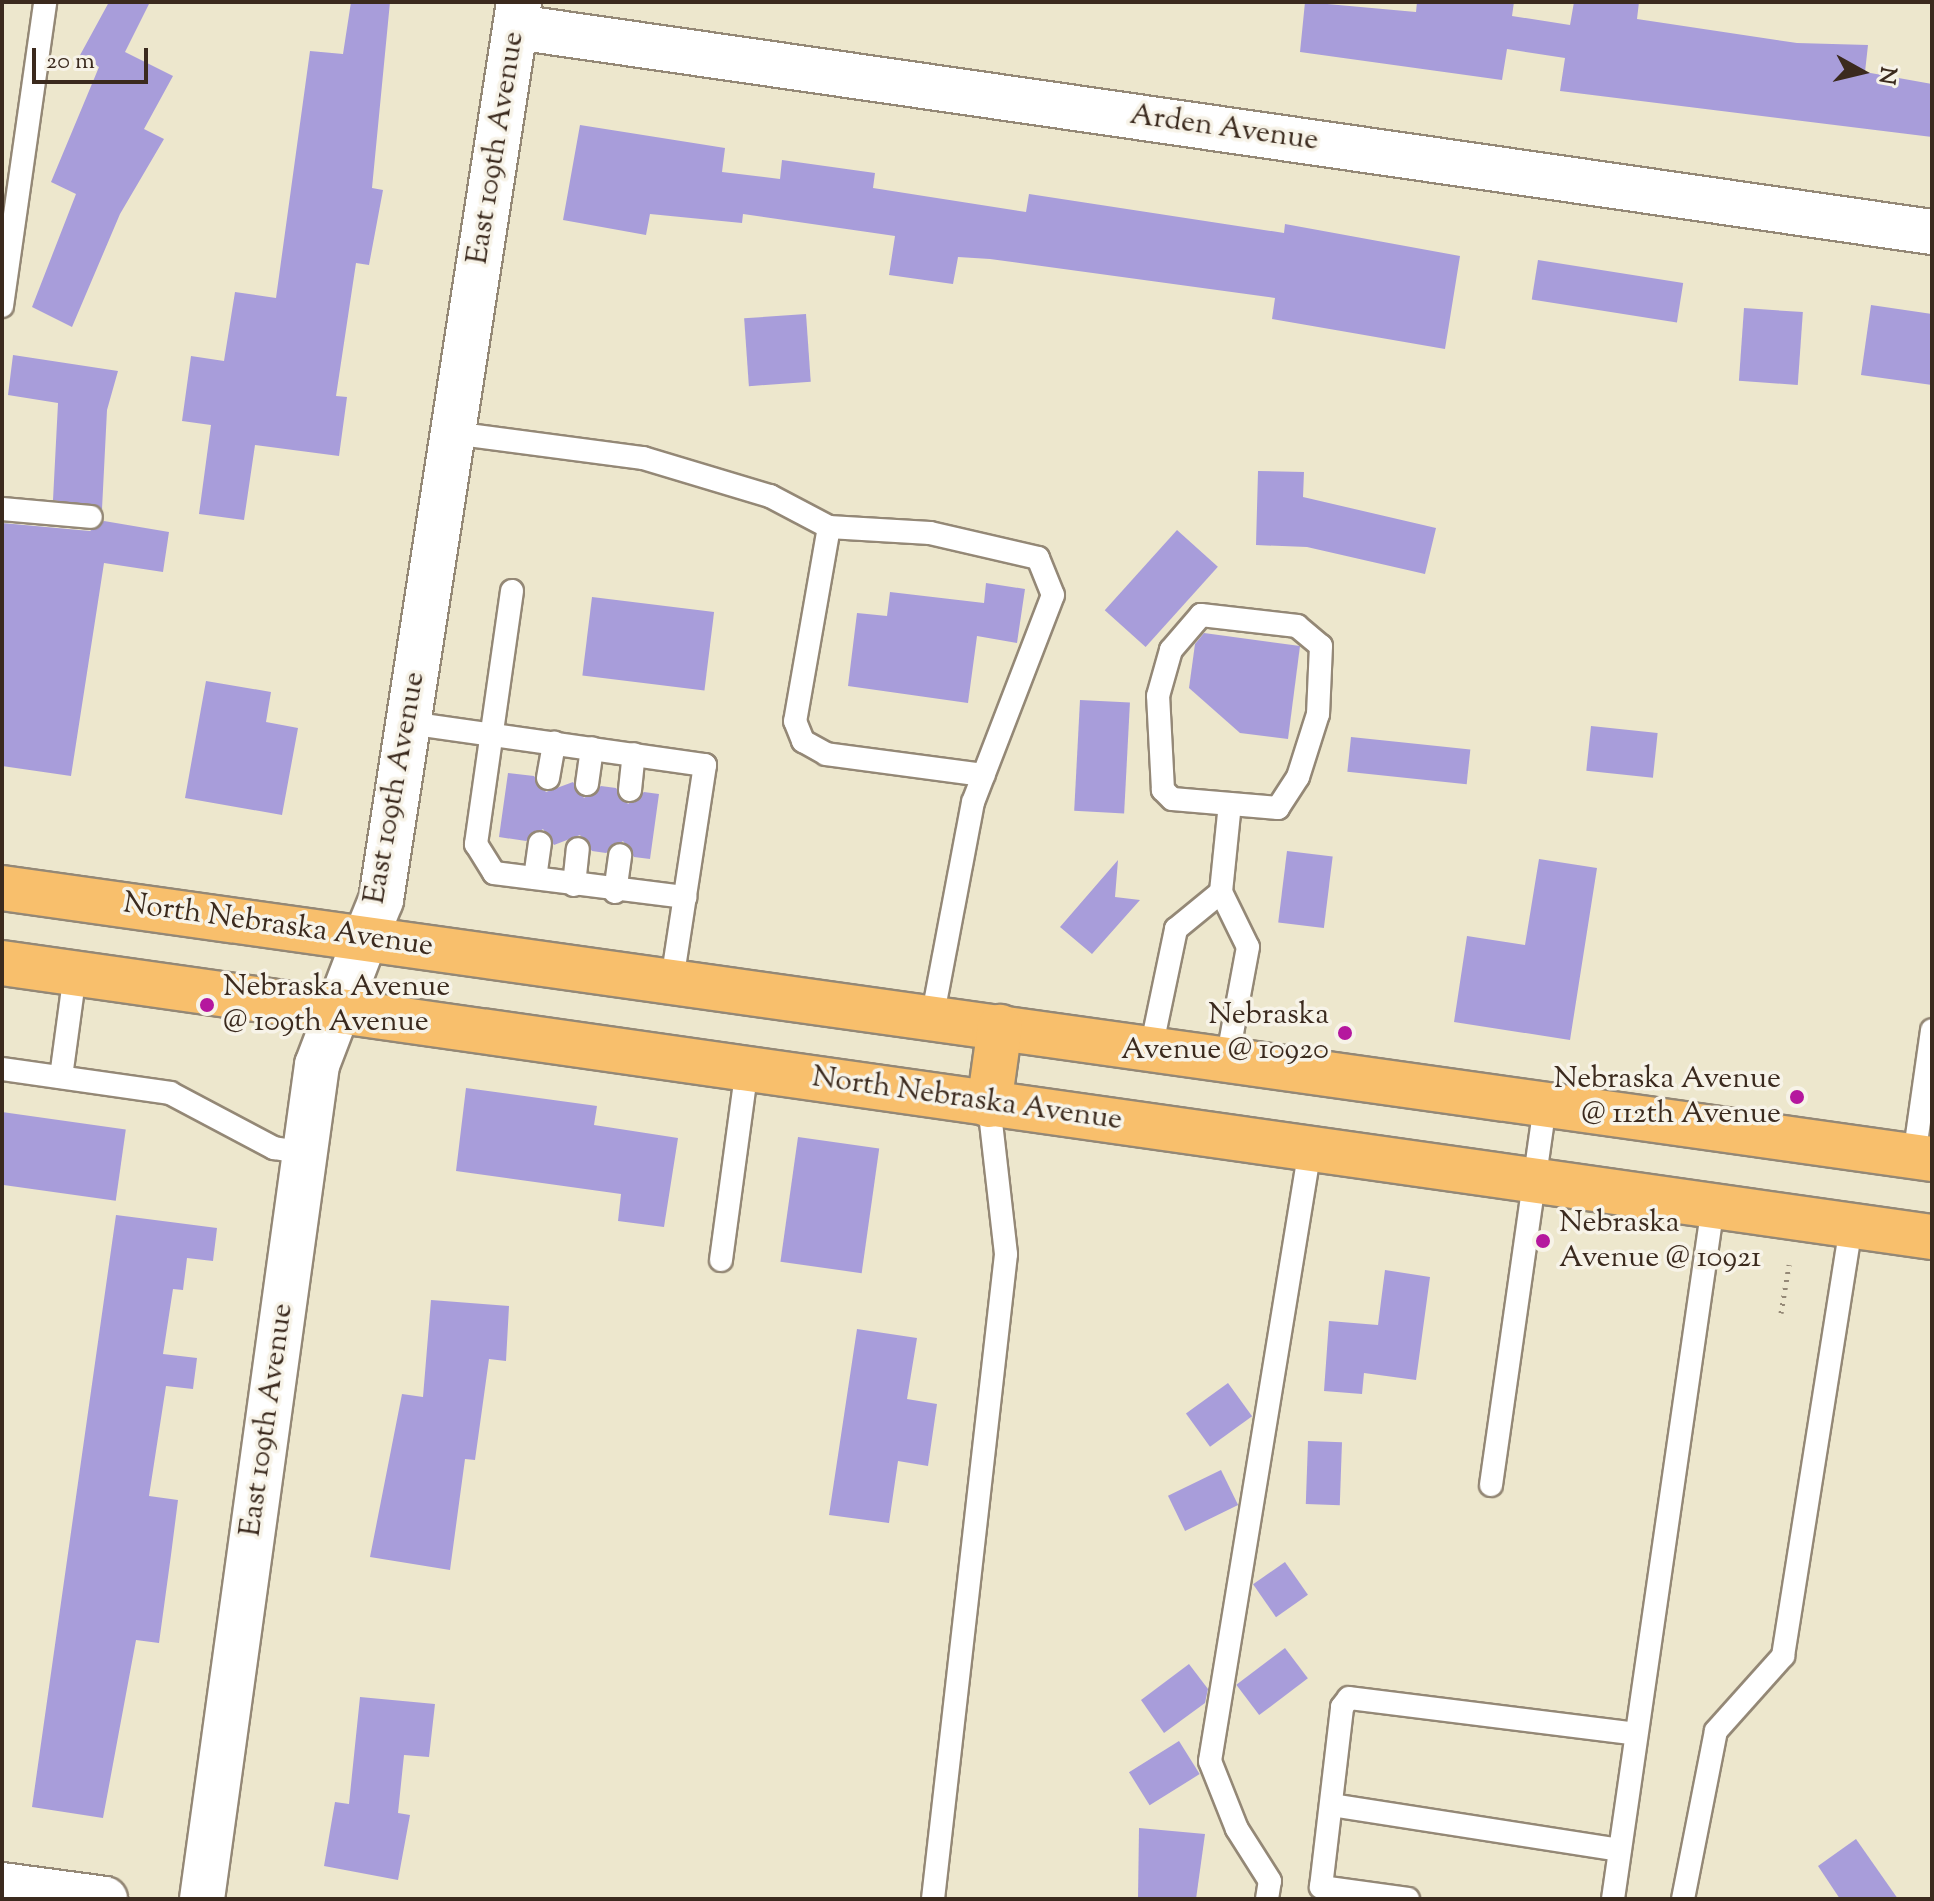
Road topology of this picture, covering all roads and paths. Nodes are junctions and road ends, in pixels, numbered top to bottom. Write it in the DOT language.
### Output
graph roads {
  1 [pos="45,2"];
  2 [pos="517,15"];
  3 [pos="1932,232"];
  4 [pos="2,306"];
  5 [pos="453,433"];
  6 [pos="2,509"];
  7 [pos="91,517"];
  8 [pos="829,527"];
  9 [pos="512,591"];
  10 [pos="409,723"];
  11 [pos="491,734"];
  12 [pos="554,743"];
  13 [pos="592,748"];
  14 [pos="634,754"];
  15 [pos="984,775"];
  16 [pos="548,778"];
  17 [pos="587,784"];
  18 [pos="630,790"];
  19 [pos="1230,804"];
  20 [pos="540,843"];
  21 [pos="578,849"];
  22 [pos="620,855"];
  23 [pos="535,878"];
  24 [pos="574,885"];
  25 [pos="2,888"];
  26 [pos="615,892"];
  27 [pos="1221,892"];
  28 [pos="685,897"];
  29 [pos="365,939"];
  30 [pos="2,963"];
  31 [pos="75,974"];
  32 [pos="672,981"];
  33 [pos="336,1011"];
  34 [pos="932,1018"];
  35 [pos="1000,1027"];
  36 [pos="1932,1030"];
  37 [pos="1151,1049"];
  38 [pos="1227,1060"];
  39 [pos="747,1068"];
  40 [pos="2,1069"];
  41 [pos="61,1077"];
  42 [pos="989,1105"];
  43 [pos="1545,1106"];
  44 [pos="1310,1149"];
  45 [pos="305,1153"];
  46 [pos="1923,1158"];
  47 [pos="1535,1181"];
  48 [pos="1713,1206"];
  49 [pos="1851,1225"];
  50 [pos="1932,1237"];
  51 [pos="721,1260"];
  52 [pos="1789,1265"];
  53 [pos="1781,1313"];
  54 [pos="1491,1485"];
  55 [pos="1636,1734"];
  56 [pos="1332,1805"];
  57 [pos="1619,1850"];
  58 [pos="2,1885"];
  59 [pos="105,1899"];
  60 [pos="202,1899"];
  61 [pos="933,1899"];
  62 [pos="1267,1899"];
  63 [pos="1408,1899"];
  64 [pos="1613,1899"];
  65 [pos="1683,1899"];
  1 -- 4 [label="lane"];
  2 -- 3 [label="street, Arden Avenue"];
  2 -- 5 [label="street, East 109th Avenue"];
  5 -- 8 [label="lane"];
  5 -- 10 [label="street, East 109th Avenue"];
  6 -- 7 [label="lane"];
  8 -- 15 [label="lane"];
  8 -- 15 [label="lane"];
  9 -- 11 [label="lane"];
  10 -- 11 [label="lane"];
  10 -- 29 [label="street, East 109th Avenue"];
  11 -- 12 [label="lane"];
  11 -- 23 [label="lane"];
  12 -- 13 [label="lane"];
  12 -- 16 [label="lane"];
  13 -- 14 [label="lane"];
  13 -- 17 [label="lane"];
  14 -- 18 [label="lane"];
  14 -- 28 [label="lane"];
  15 -- 34 [label="lane"];
  19 -- 19 [label="lane"];
  19 -- 27 [label="lane"];
  20 -- 23 [label="lane"];
  21 -- 24 [label="lane"];
  22 -- 26 [label="lane"];
  23 -- 24 [label="lane"];
  24 -- 26 [label="lane"];
  25 -- 29 [label="main road, North Nebraska Avenue"];
  26 -- 28 [label="lane"];
  27 -- 37 [label="lane"];
  27 -- 38 [label="lane"];
  28 -- 32 [label="lane"];
  29 -- 32 [label="main road, North Nebraska Avenue"];
  29 -- 33 [label="street, East 109th Avenue"];
  30 -- 31 [label="main road, North Nebraska Avenue"];
  31 -- 33 [label="main road, North Nebraska Avenue"];
  31 -- 41 [label="lane"];
  32 -- 34 [label="main road, North Nebraska Avenue"];
  33 -- 39 [label="main road, North Nebraska Avenue"];
  33 -- 45 [label="street, East 109th Avenue"];
  34 -- 35 [label="main road, North Nebraska Avenue"];
  35 -- 37 [label="main road, North Nebraska Avenue"];
  35 -- 42 [label="main road"];
  36 -- 46 [label="lane"];
  37 -- 38 [label="main road, North Nebraska Avenue"];
  38 -- 43 [label="main road, North Nebraska Avenue"];
  39 -- 42 [label="main road, North Nebraska Avenue"];
  39 -- 51 [label="lane"];
  40 -- 41 [label="lane"];
  41 -- 45 [label="lane"];
  42 -- 44 [label="main road, North Nebraska Avenue"];
  42 -- 61 [label="lane"];
  43 -- 46 [label="main road, North Nebraska Avenue"];
  43 -- 47 [label="lane"];
  44 -- 47 [label="main road, North Nebraska Avenue"];
  44 -- 62 [label="lane"];
  45 -- 60 [label="street, East 109th Avenue"];
  47 -- 48 [label="main road, North Nebraska Avenue"];
  47 -- 54 [label="lane"];
  48 -- 49 [label="main road, North Nebraska Avenue"];
  48 -- 55 [label="lane"];
  49 -- 50 [label="main road, North Nebraska Avenue"];
  49 -- 65 [label="lane"];
  52 -- 53 [label="path"];
  55 -- 56 [label="lane"];
  55 -- 57 [label="lane"];
  56 -- 57 [label="lane"];
  56 -- 63 [label="lane"];
  57 -- 64 [label="lane"];
  58 -- 59 [label="street"];
}
